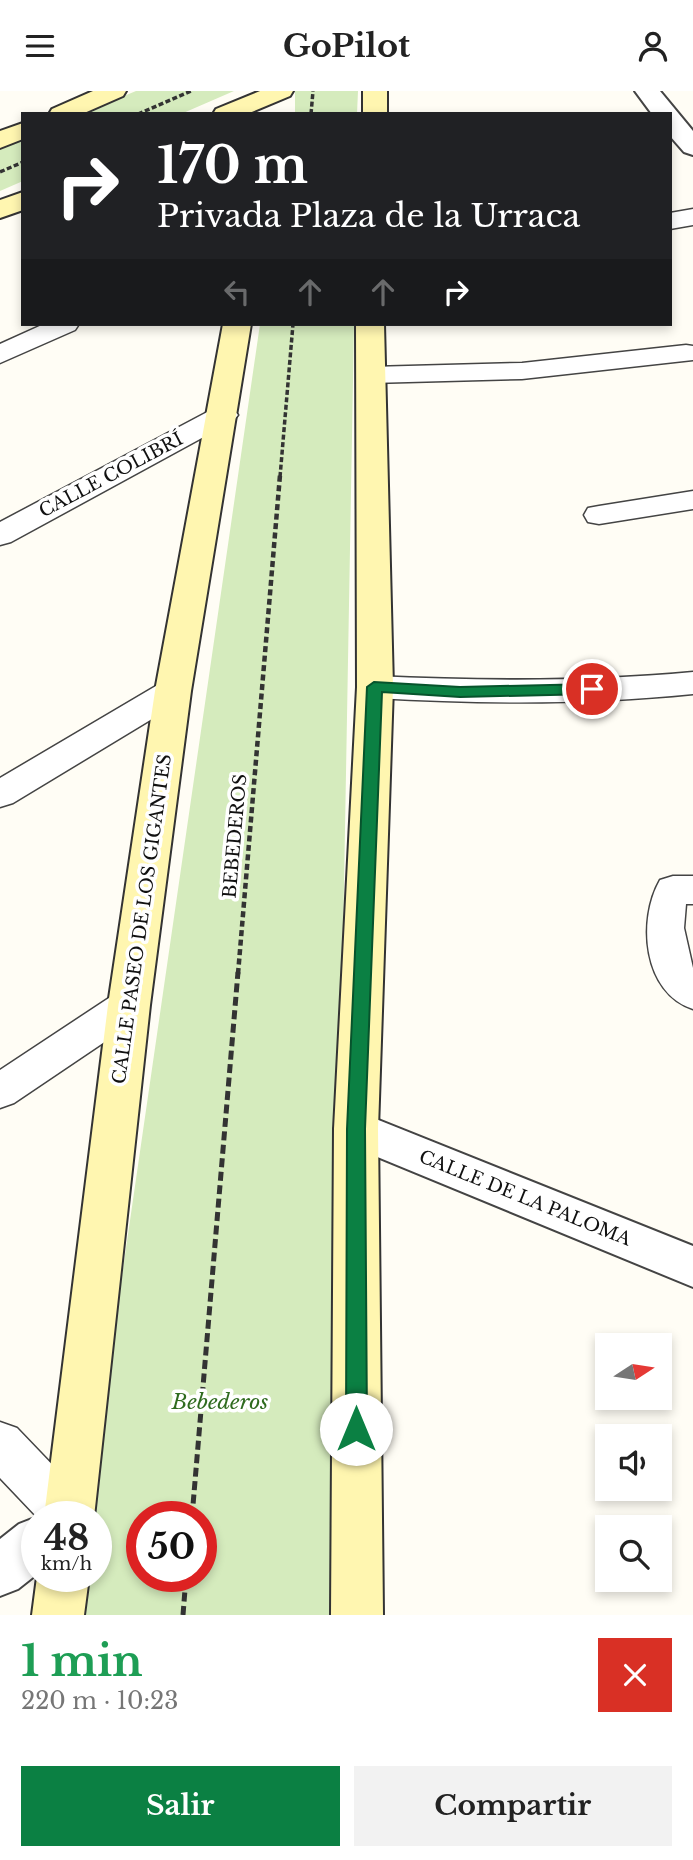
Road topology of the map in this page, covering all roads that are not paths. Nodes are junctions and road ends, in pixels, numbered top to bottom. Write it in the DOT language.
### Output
graph roads {
  1 [pos="114,91"];
  2 [pos="375,91"];
  3 [pos="646,91"];
  4 [pos="267,101"];
  5 [pos="66,112"];
  6 [pos="234,112"];
  7 [pos="376,112"];
  8 [pos="663,112"];
  9 [pos="672,122"];
  10 [pos="21,131"];
  11 [pos="0,140"];
  12 [pos="693,147"];
  13 [pos="21,201"];
  14 [pos="0,210"];
  15 [pos="693,217"];
  16 [pos="672,221"];
  17 [pos="61,326"];
  18 [pos="237,326"];
  19 [pos="370,326"];
  20 [pos="686,353"];
  21 [pos="0,355"];
  22 [pos="371,375"];
  23 [pos="223,415"];
  24 [pos="693,500"];
  25 [pos="599,515"];
  26 [pos="0,535"];
  27 [pos="693,683"];
  28 [pos="374,687"];
  29 [pos="173,691"];
  30 [pos="0,794"];
  31 [pos="693,890"];
  32 [pos="693,994"];
  33 [pos="129,1005"];
  34 [pos="0,1091"];
  35 [pos="356,1129"];
  36 [pos="693,1267"];
  37 [pos="0,1444"];
  38 [pos="54,1501"];
  39 [pos="71,1501"];
  40 [pos="21,1555"];
  41 [pos="0,1571"];
  42 [pos="61,1592"];
  43 [pos="58,1615"];
  44 [pos="357,1615"];
  1 -- 5 [label="main road"];
  2 -- 7 [label="main road"];
  3 -- 8 [label="street"];
  4 -- 6 [label="main road"];
  9 -- 12 [label="street"];
  10 -- 11 [label="main road"];
  13 -- 14 [label="main road"];
  15 -- 16 [label="street"];
  17 -- 21 [label="street"];
  18 -- 23 [label="main road, CALLE PASEO DE LOS GIGANTES"];
  19 -- 22 [label="main road"];
  20 -- 22 [label="street"];
  22 -- 28 [label="main road"];
  23 -- 26 [label="street, CALLE COLIBRÍ"];
  23 -- 29 [label="main road, CALLE PASEO DE LOS GIGANTES"];
  24 -- 25 [label="street"];
  27 -- 28 [label="street"];
  28 -- 35 [label="main road"];
  29 -- 30 [label="street"];
  29 -- 33 [label="main road, CALLE PASEO DE LOS GIGANTES"];
  31 -- 32 [label="street"];
  33 -- 34 [label="street"];
  33 -- 39 [label="main road, CALLE PASEO DE LOS GIGANTES"];
  35 -- 36 [label="street, CALLE DE LA PALOMA"];
  35 -- 44 [label="main road"];
  37 -- 38 [label="street"];
  40 -- 41 [label="street"];
  42 -- 43 [label="main road"];
}
